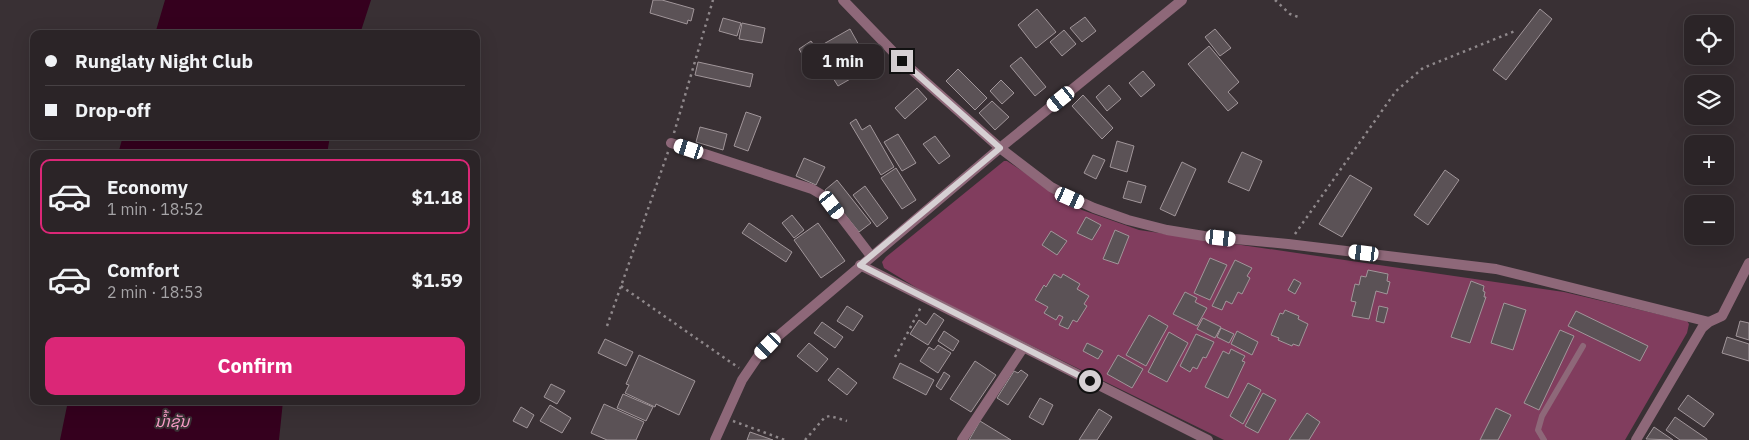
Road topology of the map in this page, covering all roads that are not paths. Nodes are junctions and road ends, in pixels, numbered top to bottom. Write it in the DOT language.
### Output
graph roads {
  1 [pos="843,0"];
  2 [pos="1182,0"];
  3 [pos="671,144"];
  4 [pos="1000,148"];
  5 [pos="871,256"];
  6 [pos="1749,263"];
  7 [pos="860,265"];
  8 [pos="1709,322"];
  9 [pos="1583,346"];
  10 [pos="1023,348"];
  11 [pos="715,440"];
  12 [pos="962,440"];
  13 [pos="1208,440"];
  14 [pos="1544,440"];
  15 [pos="1636,440"];
  1 -- 4 [label="street"];
  2 -- 4 [label="street"];
  3 -- 5 [label="street"];
  4 -- 5 [label="street"];
  4 -- 8 [label="street"];
  5 -- 7 [label="street"];
  6 -- 8 [label="street"];
  7 -- 10 [label="street"];
  7 -- 11 [label="street"];
  8 -- 15 [label="street"];
  9 -- 14 [label="lane"];
  10 -- 12 [label="street"];
  10 -- 13 [label="street"];
}
